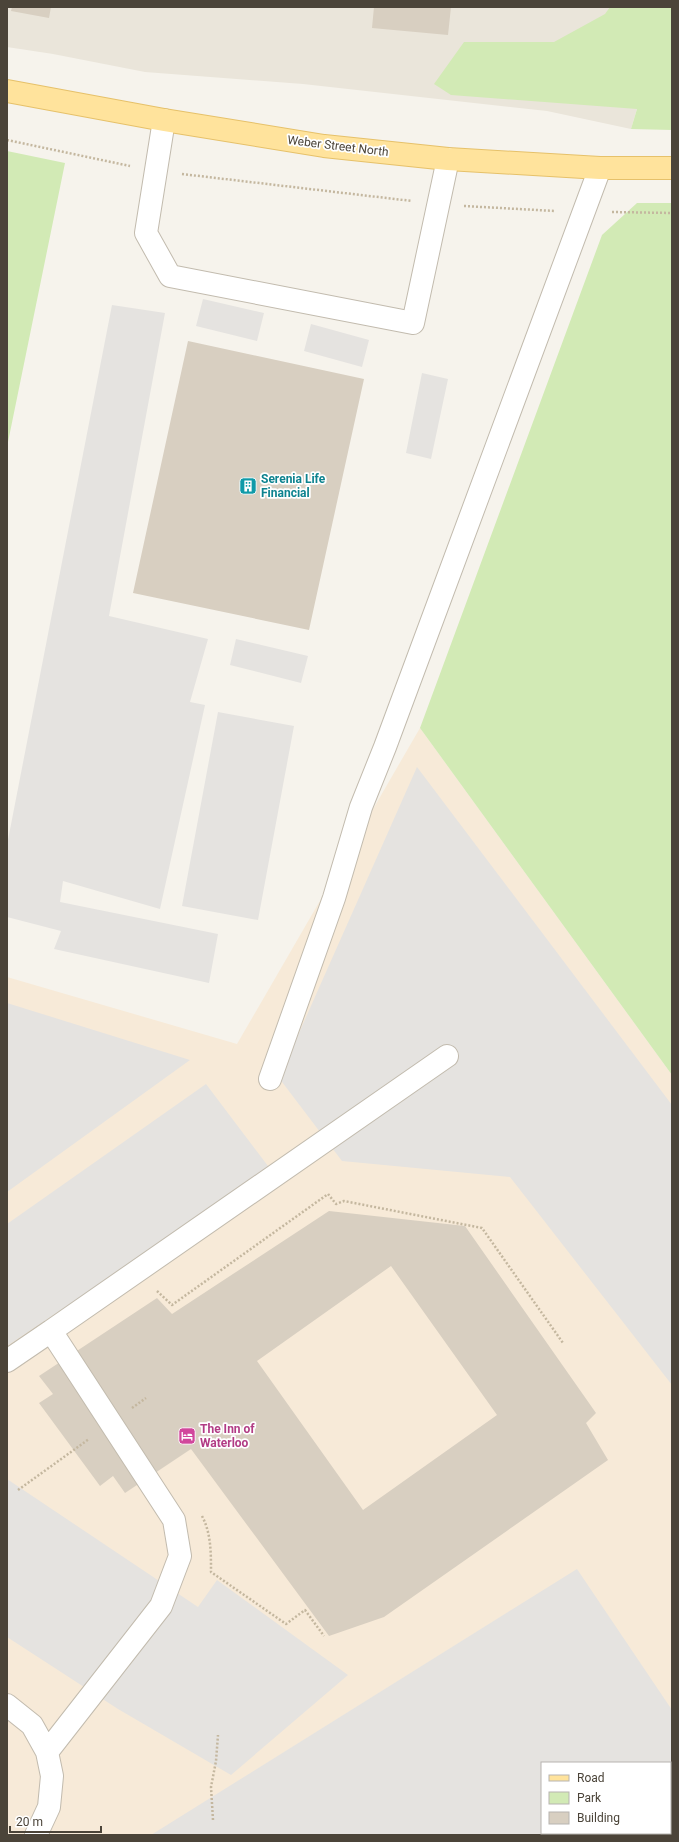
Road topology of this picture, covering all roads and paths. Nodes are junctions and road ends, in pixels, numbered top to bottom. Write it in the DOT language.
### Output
graph roads {
  1 [pos="7,91"];
  2 [pos="164,120"];
  3 [pos="7,140"];
  4 [pos="448,159"];
  5 [pos="600,168"];
  6 [pos="672,168"];
  7 [pos="156,171"];
  8 [pos="439,204"];
  9 [pos="583,213"];
  10 [pos="672,213"];
  11 [pos="447,1056"];
  12 [pos="270,1079"];
  13 [pos="150,1294"];
  14 [pos="51,1331"];
  15 [pos="563,1343"];
  16 [pos="7,1361"];
  17 [pos="146,1398"];
  18 [pos="128,1402"];
  19 [pos="132,1408"];
  20 [pos="112,1423"];
  21 [pos="18,1490"];
  22 [pos="199,1511"];
  23 [pos="324,1636"];
  24 [pos="7,1705"];
  25 [pos="218,1735"];
  26 [pos="47,1752"];
  27 [pos="213,1820"];
  28 [pos="36,1835"];
  1 -- 2 [label="main road, Weber Street North"];
  2 -- 4 [label="main road, Weber Street North"];
  2 -- 7 [label="street"];
  3 -- 7 [label="path"];
  4 -- 5 [label="main road, Weber Street North"];
  4 -- 8 [label="street"];
  5 -- 6 [label="main road, Weber Street North"];
  5 -- 9 [label="street"];
  7 -- 8 [label="path"];
  7 -- 8 [label="street"];
  8 -- 9 [label="path"];
  9 -- 10 [label="path"];
  9 -- 12 [label="street"];
  11 -- 14 [label="street"];
  13 -- 15 [label="path"];
  14 -- 16 [label="street"];
  14 -- 20 [label="street"];
  17 -- 19 [label="path"];
  18 -- 19 [label="path"];
  19 -- 20 [label="path"];
  20 -- 21 [label="path"];
  20 -- 26 [label="street"];
  22 -- 23 [label="path"];
  24 -- 26 [label="street"];
  25 -- 27 [label="path"];
  26 -- 28 [label="street"];
}
